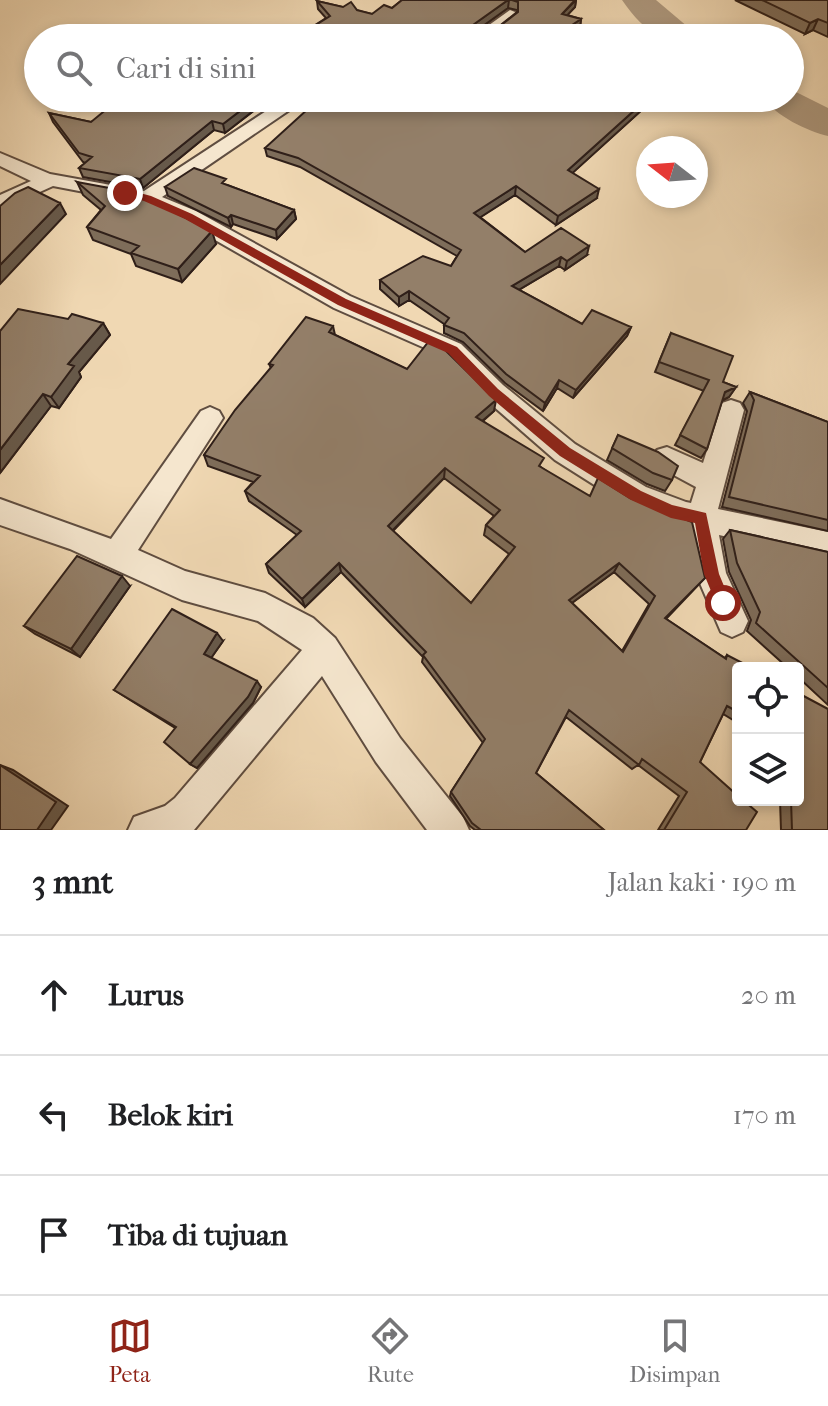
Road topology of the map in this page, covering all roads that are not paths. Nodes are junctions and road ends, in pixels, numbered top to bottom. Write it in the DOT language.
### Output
graph roads {
  1 [pos="510,15"];
  2 [pos="498,24"];
  3 [pos="277,112"];
  4 [pos="0,159"];
  5 [pos="48,181"];
  6 [pos="147,198"];
  7 [pos="0,204"];
  8 [pos="731,410"];
  9 [pos="210,418"];
  10 [pos="667,458"];
  11 [pos="711,481"];
  12 [pos="0,512"];
  13 [pos="701,518"];
  14 [pos="828,546"];
  15 [pos="117,556"];
  16 [pos="732,621"];
  17 [pos="324,649"];
  18 [pos="147,830"];
  19 [pos="450,830"];
  1 -- 2 [label="street"];
  3 -- 6 [label="street"];
  4 -- 5 [label="street"];
  5 -- 6 [label="street"];
  5 -- 7 [label="street"];
  6 -- 13 [label="street"];
  8 -- 11 [label="street"];
  9 -- 15 [label="street"];
  10 -- 11 [label="street"];
  11 -- 13 [label="street"];
  12 -- 15 [label="street"];
  13 -- 14 [label="street"];
  13 -- 16 [label="street"];
  15 -- 17 [label="street"];
  17 -- 18 [label="street"];
  17 -- 19 [label="street"];
}
